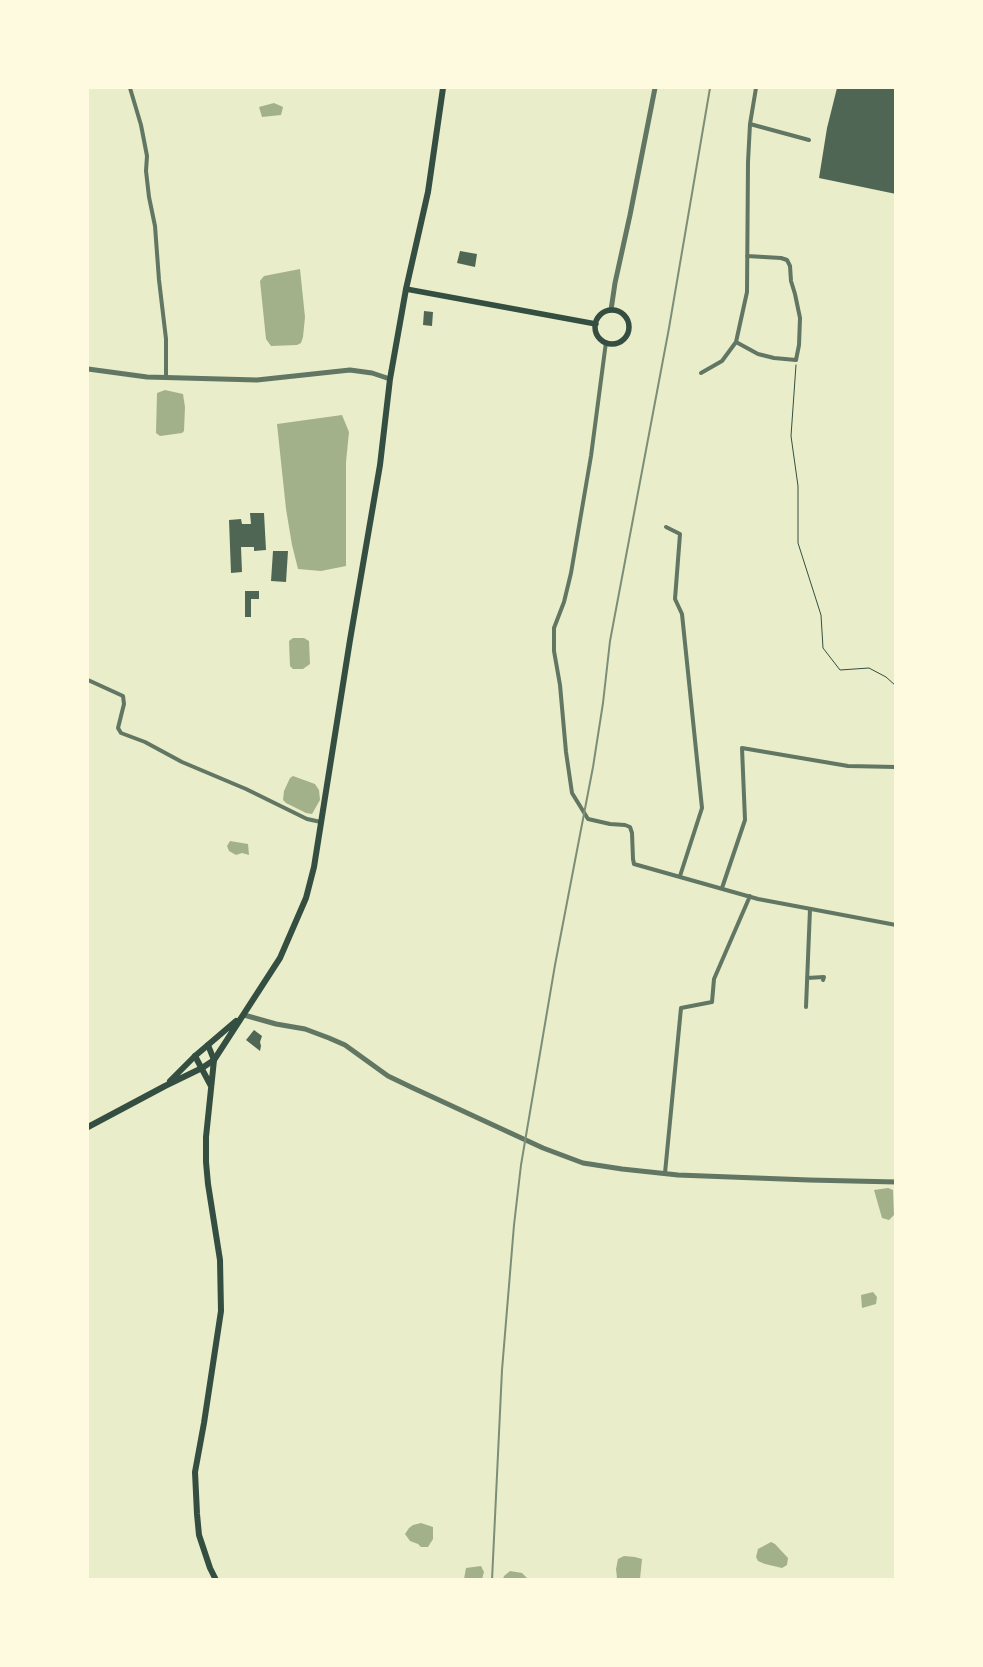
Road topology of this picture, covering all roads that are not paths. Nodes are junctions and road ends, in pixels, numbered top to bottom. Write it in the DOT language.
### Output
graph roads {
  1 [pos="130,88"];
  2 [pos="443,88"];
  3 [pos="655,88"];
  4 [pos="756,88"];
  5 [pos="750,124"];
  6 [pos="809,140"];
  7 [pos="747,256"];
  8 [pos="406,289"];
  9 [pos="611,310"];
  10 [pos="596,324"];
  11 [pos="606,342"];
  12 [pos="736,342"];
  13 [pos="88,369"];
  14 [pos="701,373"];
  15 [pos="166,376"];
  16 [pos="390,379"];
  17 [pos="666,527"];
  18 [pos="88,680"];
  19 [pos="896,767"];
  20 [pos="321,822"];
  21 [pos="680,876"];
  22 [pos="722,888"];
  23 [pos="750,896"];
  24 [pos="810,909"];
  25 [pos="896,925"];
  26 [pos="807,978"];
  27 [pos="823,980"];
  28 [pos="806,1007"];
  29 [pos="244,1015"];
  30 [pos="208,1045"];
  31 [pos="196,1056"];
  32 [pos="214,1060"];
  33 [pos="202,1068"];
  34 [pos="165,1086"];
  35 [pos="211,1087"];
  36 [pos="88,1127"];
  37 [pos="665,1173"];
  38 [pos="896,1182"];
  39 [pos="216,1580"];
  1 -- 15 [label="street"];
  2 -- 8 [label="main road"];
  3 -- 9 [label="street"];
  4 -- 5 [label="street"];
  5 -- 6 [label="street"];
  5 -- 7 [label="street"];
  7 -- 12 [label="street"];
  7 -- 12 [label="street"];
  8 -- 10 [label="main road"];
  8 -- 16 [label="main road"];
  9 -- 10 [label="main road"];
  9 -- 11 [label="main road"];
  10 -- 11 [label="main road"];
  11 -- 21 [label="street"];
  12 -- 14 [label="street"];
  13 -- 15 [label="street"];
  15 -- 16 [label="street"];
  16 -- 20 [label="main road"];
  17 -- 21 [label="street"];
  18 -- 20 [label="street"];
  19 -- 22 [label="street"];
  20 -- 29 [label="main road"];
  21 -- 22 [label="street"];
  22 -- 23 [label="street"];
  23 -- 24 [label="street"];
  23 -- 37 [label="street"];
  24 -- 25 [label="street"];
  24 -- 26 [label="street"];
  26 -- 27 [label="street"];
  26 -- 28 [label="street"];
  29 -- 30 [label="main road"];
  29 -- 32 [label="main road"];
  29 -- 37 [label="street"];
  30 -- 31 [label="main road"];
  30 -- 32 [label="main road"];
  31 -- 33 [label="main road"];
  31 -- 34 [label="main road"];
  32 -- 33 [label="main road"];
  32 -- 35 [label="main road"];
  33 -- 34 [label="main road"];
  33 -- 35 [label="main road"];
  34 -- 36 [label="main road"];
  35 -- 39 [label="main road"];
  37 -- 38 [label="street"];
}
